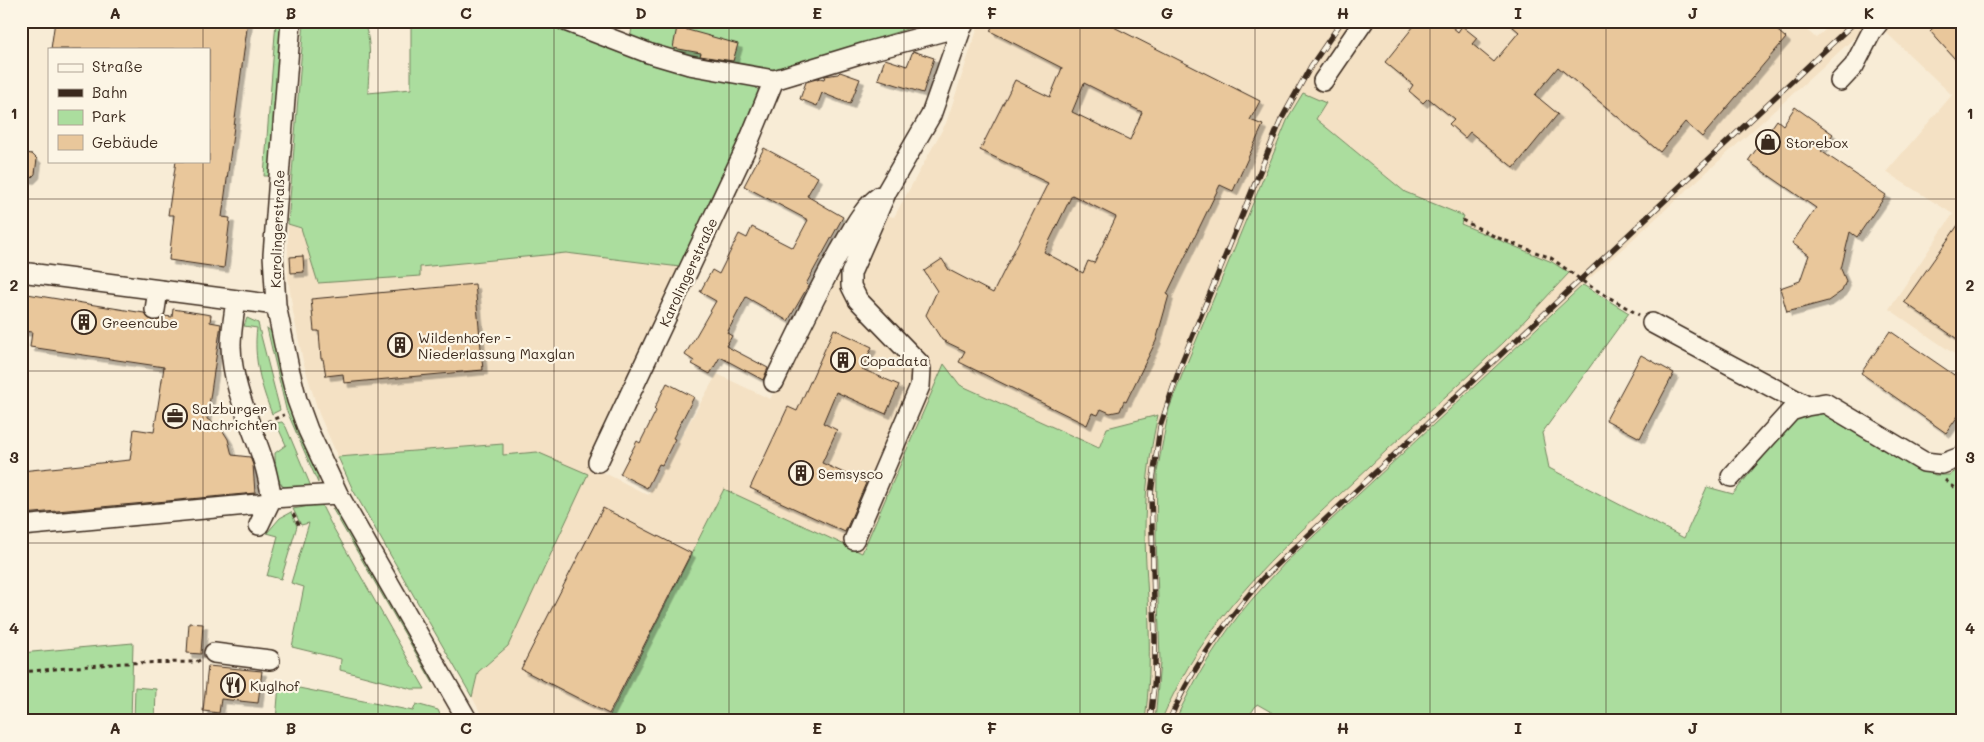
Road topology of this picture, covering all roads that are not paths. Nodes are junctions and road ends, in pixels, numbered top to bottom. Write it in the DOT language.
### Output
graph roads {
  1 [pos="291,21"];
  2 [pos="565,21"];
  3 [pos="1364,21"];
  4 [pos="1880,21"];
  5 [pos="964,23"];
  6 [pos="774,80"];
  7 [pos="1323,80"];
  8 [pos="1840,80"];
  9 [pos="888,192"];
  10 [pos="21,272"];
  11 [pos="158,290"];
  12 [pos="236,300"];
  13 [pos="276,305"];
  14 [pos="155,310"];
  15 [pos="1652,323"];
  16 [pos="774,382"];
  17 [pos="1807,406"];
  18 [pos="1963,456"];
  19 [pos="598,462"];
  20 [pos="1730,477"];
  21 [pos="338,494"];
  22 [pos="271,501"];
  23 [pos="259,525"];
  24 [pos="21,526"];
  25 [pos="854,540"];
  26 [pos="214,653"];
  27 [pos="270,660"];
  28 [pos="468,721"];
  1 -- 13 [label="street, Karolingerstraße"];
  2 -- 6 [label="street"];
  3 -- 7 [label="street"];
  4 -- 8 [label="street"];
  5 -- 6 [label="street"];
  5 -- 9 [label="street"];
  6 -- 19 [label="street, Karolingerstraße"];
  9 -- 16 [label="street"];
  9 -- 25 [label="street"];
  10 -- 11 [label="street"];
  11 -- 12 [label="street"];
  11 -- 14 [label="street"];
  12 -- 13 [label="street"];
  12 -- 22 [label="street"];
  13 -- 21 [label="street, Karolingerstraße"];
  15 -- 17 [label="street"];
  17 -- 18 [label="street"];
  17 -- 20 [label="street"];
  21 -- 22 [label="street"];
  21 -- 28 [label="street, Karolingerstraße"];
  22 -- 23 [label="street"];
  22 -- 24 [label="street"];
  26 -- 27 [label="street"];
}
